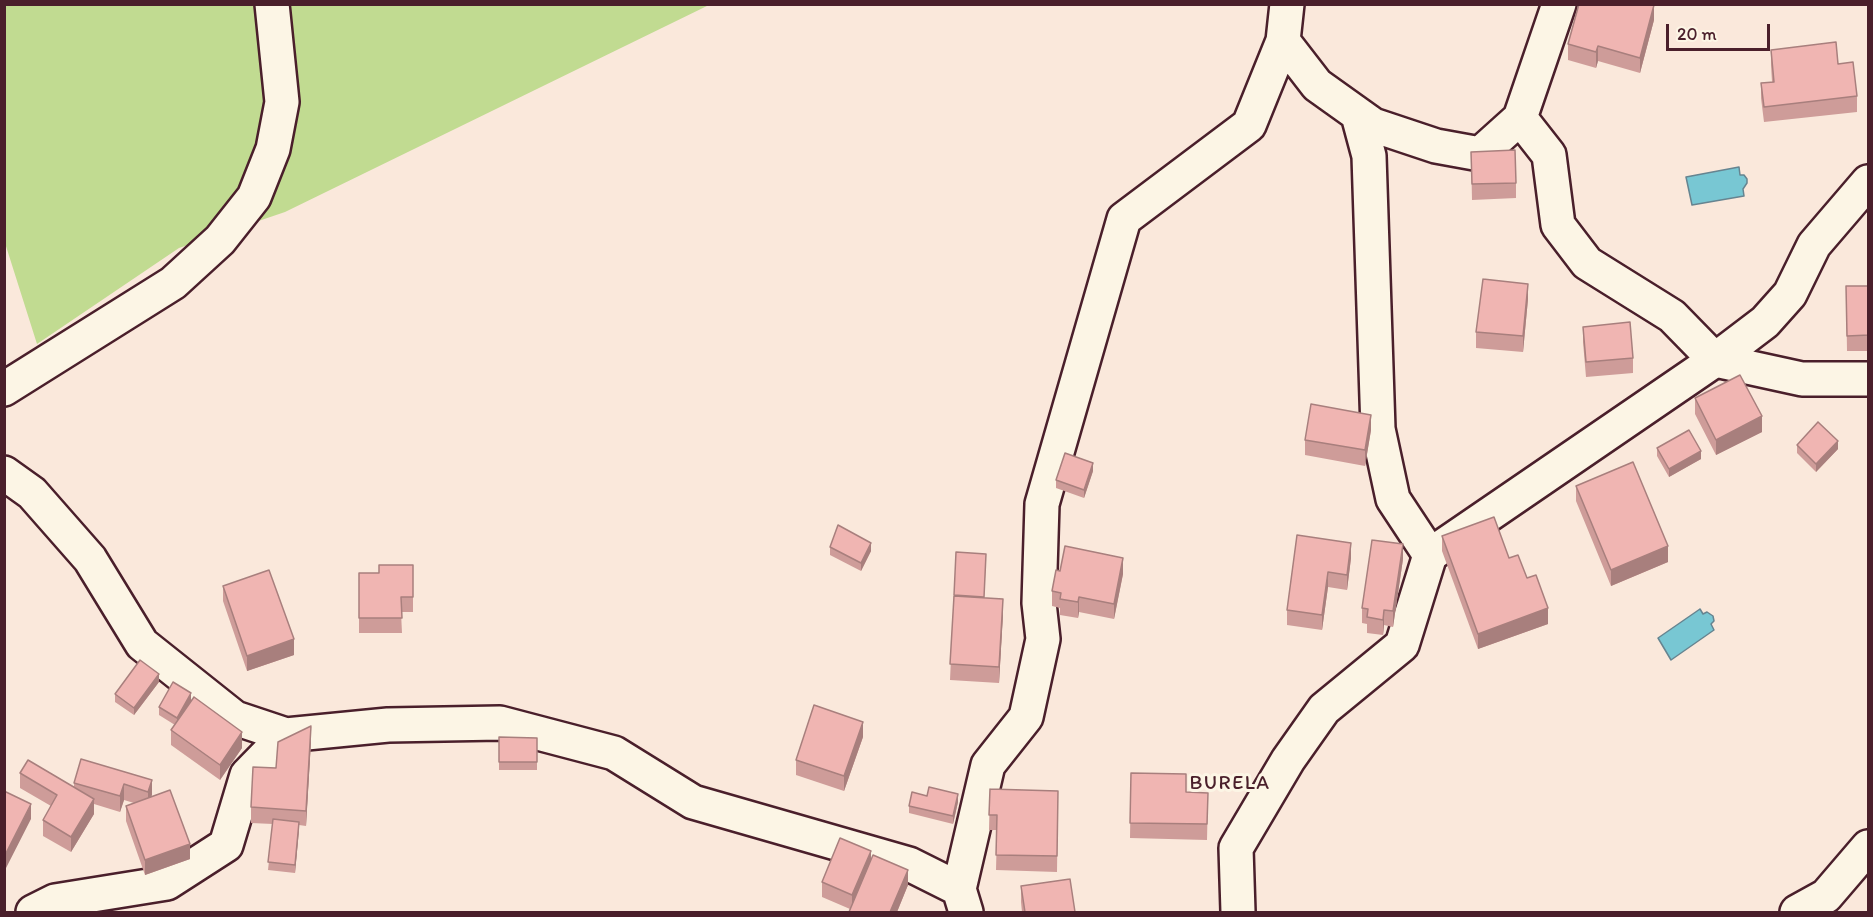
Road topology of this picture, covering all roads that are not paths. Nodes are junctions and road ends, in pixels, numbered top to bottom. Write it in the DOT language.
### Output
graph roads {
  1 [pos="272,4"];
  2 [pos="1287,4"];
  3 [pos="1559,4"];
  4 [pos="1283,41"];
  5 [pos="1358,115"];
  6 [pos="1520,118"];
  7 [pos="1869,182"];
  8 [pos="1715,360"];
  9 [pos="1869,379"];
  10 [pos="4,389"];
  11 [pos="4,473"];
  12 [pos="1430,555"];
  13 [pos="286,735"];
  14 [pos="1869,847"];
  15 [pos="963,901"];
  16 [pos="33,912"];
  17 [pos="1238,912"];
  18 [pos="1797,912"];
  1 -- 10 [label="street"];
  2 -- 4 [label="street"];
  3 -- 6 [label="street"];
  4 -- 5 [label="street"];
  4 -- 15 [label="street"];
  5 -- 6 [label="street"];
  5 -- 12 [label="street"];
  6 -- 8 [label="street"];
  7 -- 8 [label="street"];
  8 -- 9 [label="street"];
  8 -- 12 [label="street"];
  11 -- 13 [label="street"];
  12 -- 17 [label="street"];
  13 -- 15 [label="street"];
  13 -- 16 [label="street"];
  14 -- 18 [label="street"];
}
